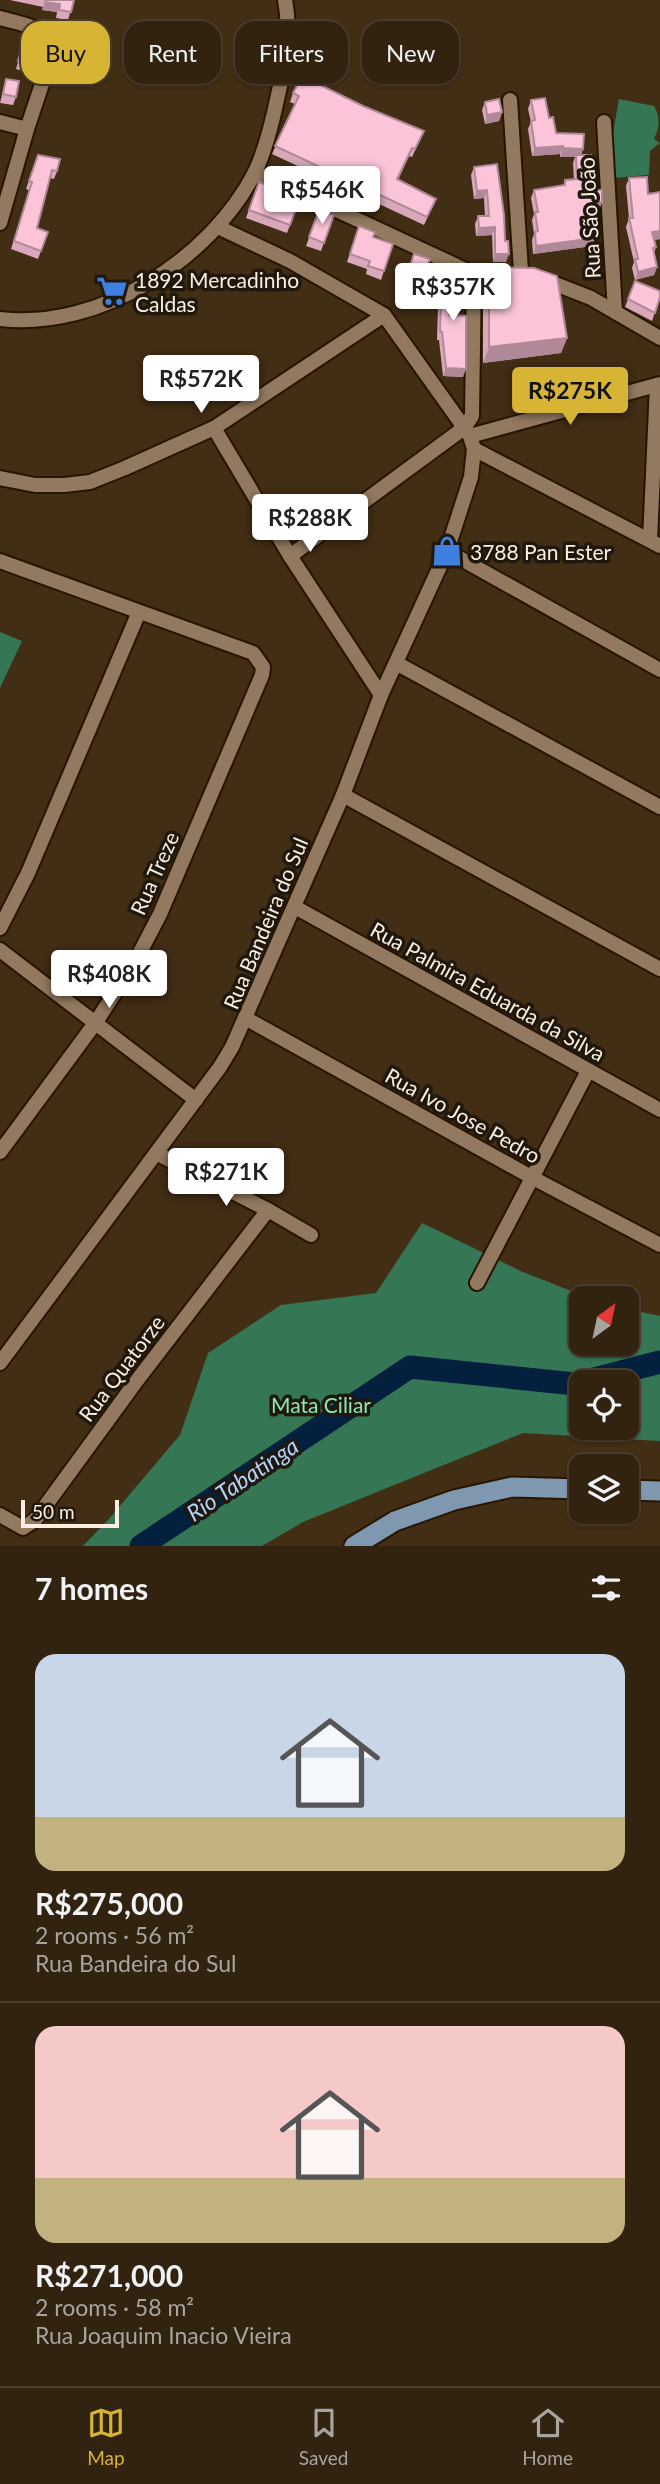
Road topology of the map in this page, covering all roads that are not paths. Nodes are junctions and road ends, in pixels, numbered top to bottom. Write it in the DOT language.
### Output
graph roads {
  1 [pos="285,0"];
  2 [pos="0,18"];
  3 [pos="510,100"];
  4 [pos="0,122"];
  5 [pos="604,122"];
  6 [pos="27,129"];
  7 [pos="255,172"];
  8 [pos="0,223"];
  9 [pos="218,227"];
  10 [pos="521,271"];
  11 [pos="474,274"];
  12 [pos="615,312"];
  13 [pos="384,315"];
  14 [pos="0,319"];
  15 [pos="660,338"];
  16 [pos="658,384"];
  17 [pos="214,428"];
  18 [pos="469,437"];
  19 [pos="0,478"];
  20 [pos="655,543"];
  21 [pos="447,551"];
  22 [pos="290,556"];
  23 [pos="0,561"];
  24 [pos="139,612"];
  25 [pos="396,663"];
  26 [pos="660,670"];
  27 [pos="381,695"];
  28 [pos="343,795"];
  29 [pos="660,807"];
  30 [pos="295,907"];
  31 [pos="0,928"];
  32 [pos="0,950"];
  33 [pos="660,969"];
  34 [pos="247,1019"];
  35 [pos="96,1023"];
  36 [pos="588,1071"];
  37 [pos="195,1100"];
  38 [pos="660,1110"];
  39 [pos="0,1152"];
  40 [pos="156,1153"];
  41 [pos="533,1178"];
  42 [pos="268,1210"];
  43 [pos="311,1235"];
  44 [pos="660,1245"];
  45 [pos="477,1283"];
  46 [pos="0,1363"];
  47 [pos="569,1489"];
  48 [pos="639,1490"];
  49 [pos="660,1491"];
  50 [pos="0,1515"];
  51 [pos="354,1546"];
  1 -- 7 [label="street"];
  2 -- 6 [label="street"];
  3 -- 10 [label="street"];
  4 -- 6 [label="street"];
  5 -- 12 [label="street, Rua São João"];
  6 -- 8 [label="street"];
  7 -- 9 [label="street"];
  7 -- 11 [label="street"];
  9 -- 13 [label="street"];
  9 -- 14 [label="street"];
  10 -- 11 [label="street"];
  10 -- 12 [label="street"];
  11 -- 18 [label="street, Rua Bandeira do Sul"];
  12 -- 15 [label="street"];
  13 -- 17 [label="street"];
  13 -- 18 [label="street"];
  16 -- 18 [label="street"];
  16 -- 20 [label="street"];
  17 -- 19 [label="street"];
  17 -- 22 [label="street"];
  18 -- 20 [label="street"];
  18 -- 21 [label="street, Rua Bandeira do Sul"];
  18 -- 22 [label="street"];
  21 -- 25 [label="street, Rua Bandeira do Sul"];
  21 -- 26 [label="street"];
  22 -- 27 [label="street"];
  23 -- 24 [label="street"];
  24 -- 31 [label="street"];
  24 -- 35 [label="street, Rua Treze"];
  25 -- 27 [label="street, Rua Bandeira do Sul"];
  25 -- 29 [label="street"];
  27 -- 28 [label="street, Rua Bandeira do Sul"];
  28 -- 30 [label="street, Rua Bandeira do Sul"];
  28 -- 33 [label="street"];
  30 -- 34 [label="street, Rua Bandeira do Sul"];
  30 -- 36 [label="street, Rua Palmira Eduarda da Silva"];
  32 -- 35 [label="street"];
  34 -- 37 [label="street, Rua Bandeira do Sul"];
  34 -- 41 [label="street, Rua Ivo Jose Pedro"];
  35 -- 37 [label="street"];
  35 -- 39 [label="street, Rua Treze"];
  36 -- 38 [label="street, Rua Palmira Eduarda da Silva"];
  36 -- 41 [label="street"];
  37 -- 40 [label="street, Rua Bandeira do Sul"];
  40 -- 42 [label="street"];
  40 -- 46 [label="street, Rua Bandeira do Sul"];
  41 -- 44 [label="street, Rua Ivo Jose Pedro"];
  41 -- 45 [label="street"];
  42 -- 43 [label="street"];
  42 -- 50 [label="street, Rua Quatorze"];
  47 -- 51 [label="main road"];
  48 -- 49 [label="main road"];
}
